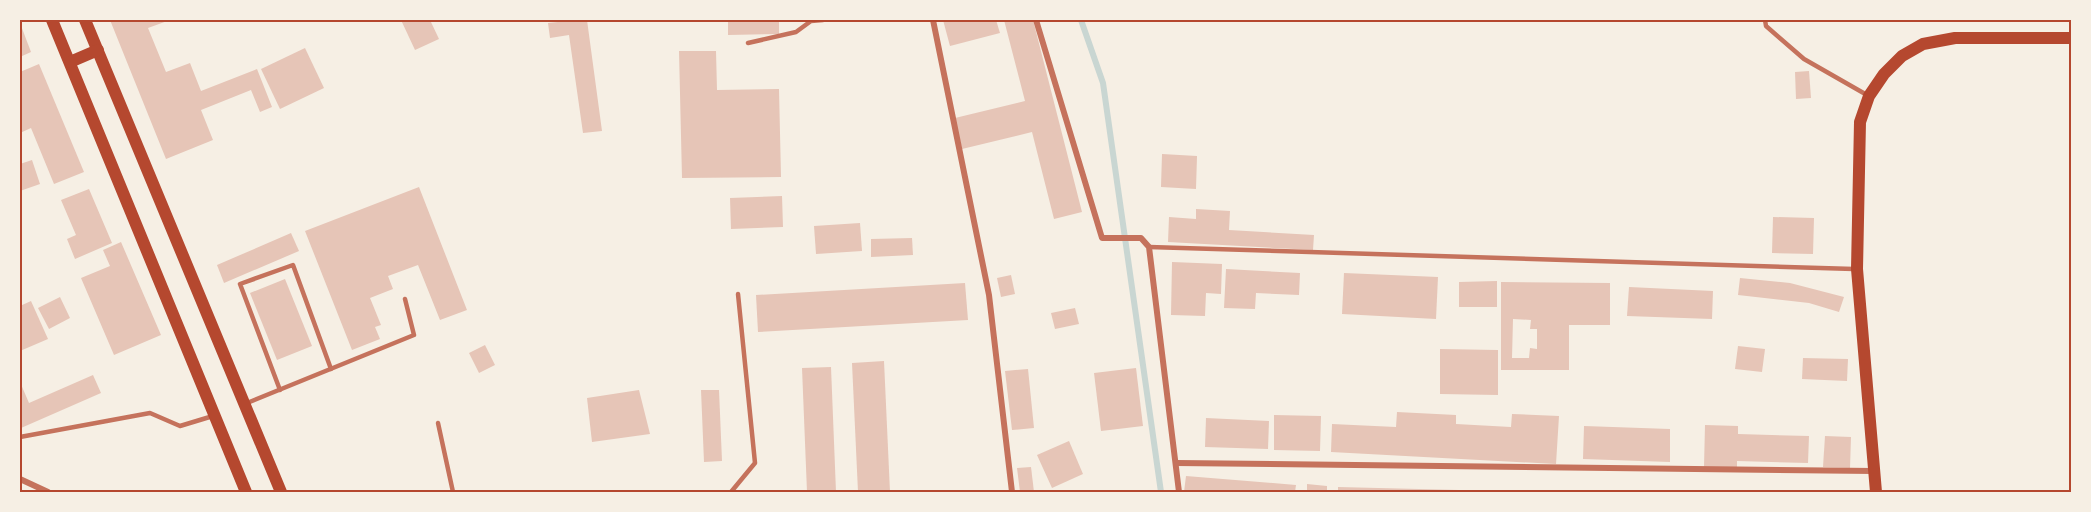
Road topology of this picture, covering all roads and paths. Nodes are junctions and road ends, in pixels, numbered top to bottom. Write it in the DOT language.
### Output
graph roads {
  1 [pos="52,20"];
  2 [pos="85,20"];
  3 [pos="823,20"];
  4 [pos="933,20"];
  5 [pos="1036,20"];
  6 [pos="1765,20"];
  7 [pos="2072,38"];
  8 [pos="748,44"];
  9 [pos="98,50"];
  10 [pos="70,62"];
  11 [pos="1869,96"];
  12 [pos="1149,247"];
  13 [pos="1857,269"];
  14 [pos="738,294"];
  15 [pos="405,299"];
  16 [pos="331,369"];
  17 [pos="280,390"];
  18 [pos="244,405"];
  19 [pos="215,415"];
  20 [pos="438,423"];
  21 [pos="20,437"];
  22 [pos="1176,463"];
  23 [pos="1875,471"];
  24 [pos="20,479"];
  25 [pos="48,492"];
  26 [pos="246,492"];
  27 [pos="281,492"];
  28 [pos="453,492"];
  29 [pos="731,492"];
  30 [pos="1012,492"];
  31 [pos="1179,492"];
  32 [pos="1876,492"];
  1 -- 10 [label="main road"];
  2 -- 9 [label="main road"];
  3 -- 8 [label="lane"];
  4 -- 30 [label="street"];
  5 -- 12 [label="street"];
  6 -- 11 [label="lane"];
  7 -- 11 [label="main road"];
  9 -- 10 [label="main road"];
  9 -- 18 [label="main road"];
  10 -- 19 [label="main road"];
  11 -- 13 [label="main road"];
  12 -- 13 [label="lane"];
  12 -- 22 [label="street"];
  13 -- 23 [label="main road"];
  14 -- 29 [label="lane"];
  15 -- 16 [label="lane"];
  16 -- 17 [label="lane"];
  16 -- 17 [label="lane"];
  17 -- 18 [label="lane"];
  18 -- 27 [label="main road"];
  19 -- 21 [label="lane"];
  19 -- 26 [label="main road"];
  20 -- 28 [label="lane"];
  22 -- 23 [label="street"];
  22 -- 31 [label="street"];
  23 -- 32 [label="main road"];
  24 -- 25 [label="street"];
}
